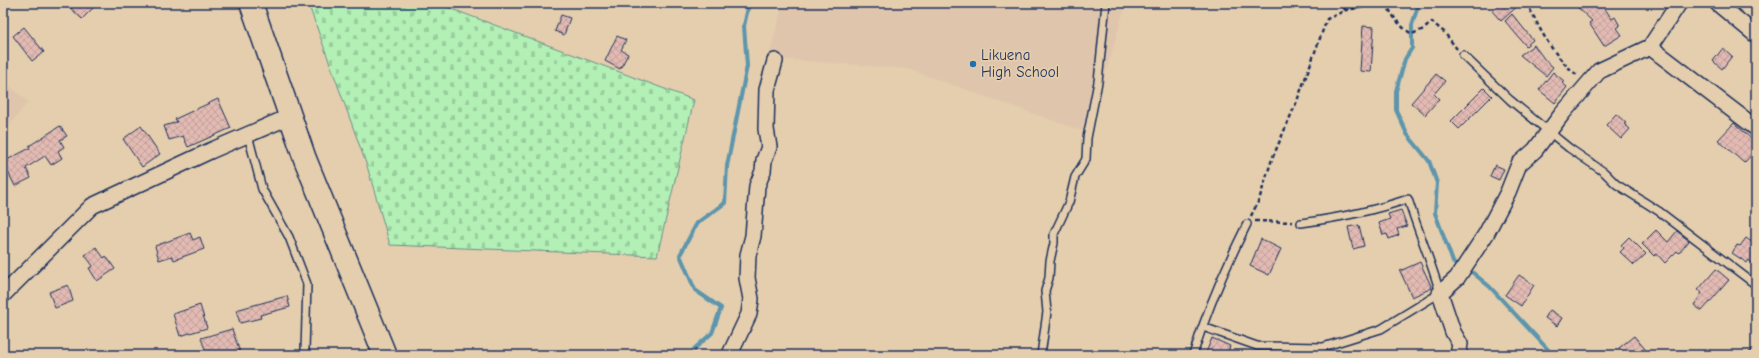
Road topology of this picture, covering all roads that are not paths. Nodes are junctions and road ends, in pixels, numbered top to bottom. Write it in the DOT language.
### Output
graph roads {
  1 [pos="251,3"];
  2 [pos="1106,3"];
  3 [pos="1679,3"];
  4 [pos="1717,3"];
  5 [pos="1756,35"];
  6 [pos="1650,48"];
  7 [pos="1463,56"];
  8 [pos="775,61"];
  9 [pos="291,116"];
  10 [pos="1756,128"];
  11 [pos="1549,130"];
  12 [pos="248,135"];
  13 [pos="1301,223"];
  14 [pos="1247,224"];
  15 [pos="1756,285"];
  16 [pos="1440,293"];
  17 [pos="3,295"];
  18 [pos="1203,327"];
  19 [pos="1756,352"];
  20 [pos="306,355"];
  21 [pos="385,355"];
  22 [pos="731,355"];
  23 [pos="1041,355"];
  24 [pos="1193,355"];
  25 [pos="1458,355"];
  26 [pos="1753,355"];
  1 -- 9 [label="main road"];
  2 -- 23 [label="lane"];
  3 -- 6 [label="street"];
  4 -- 5 [label="street"];
  6 -- 10 [label="street"];
  6 -- 11 [label="street"];
  7 -- 11 [label="lane"];
  8 -- 22 [label="street"];
  9 -- 12 [label="street"];
  9 -- 21 [label="main road"];
  11 -- 15 [label="lane"];
  11 -- 16 [label="street"];
  12 -- 17 [label="street"];
  12 -- 20 [label="lane"];
  13 -- 16 [label="lane"];
  14 -- 18 [label="lane"];
  16 -- 18 [label="lane"];
  16 -- 25 [label="street"];
  18 -- 24 [label="lane"];
  19 -- 26 [label="lane"];
}
